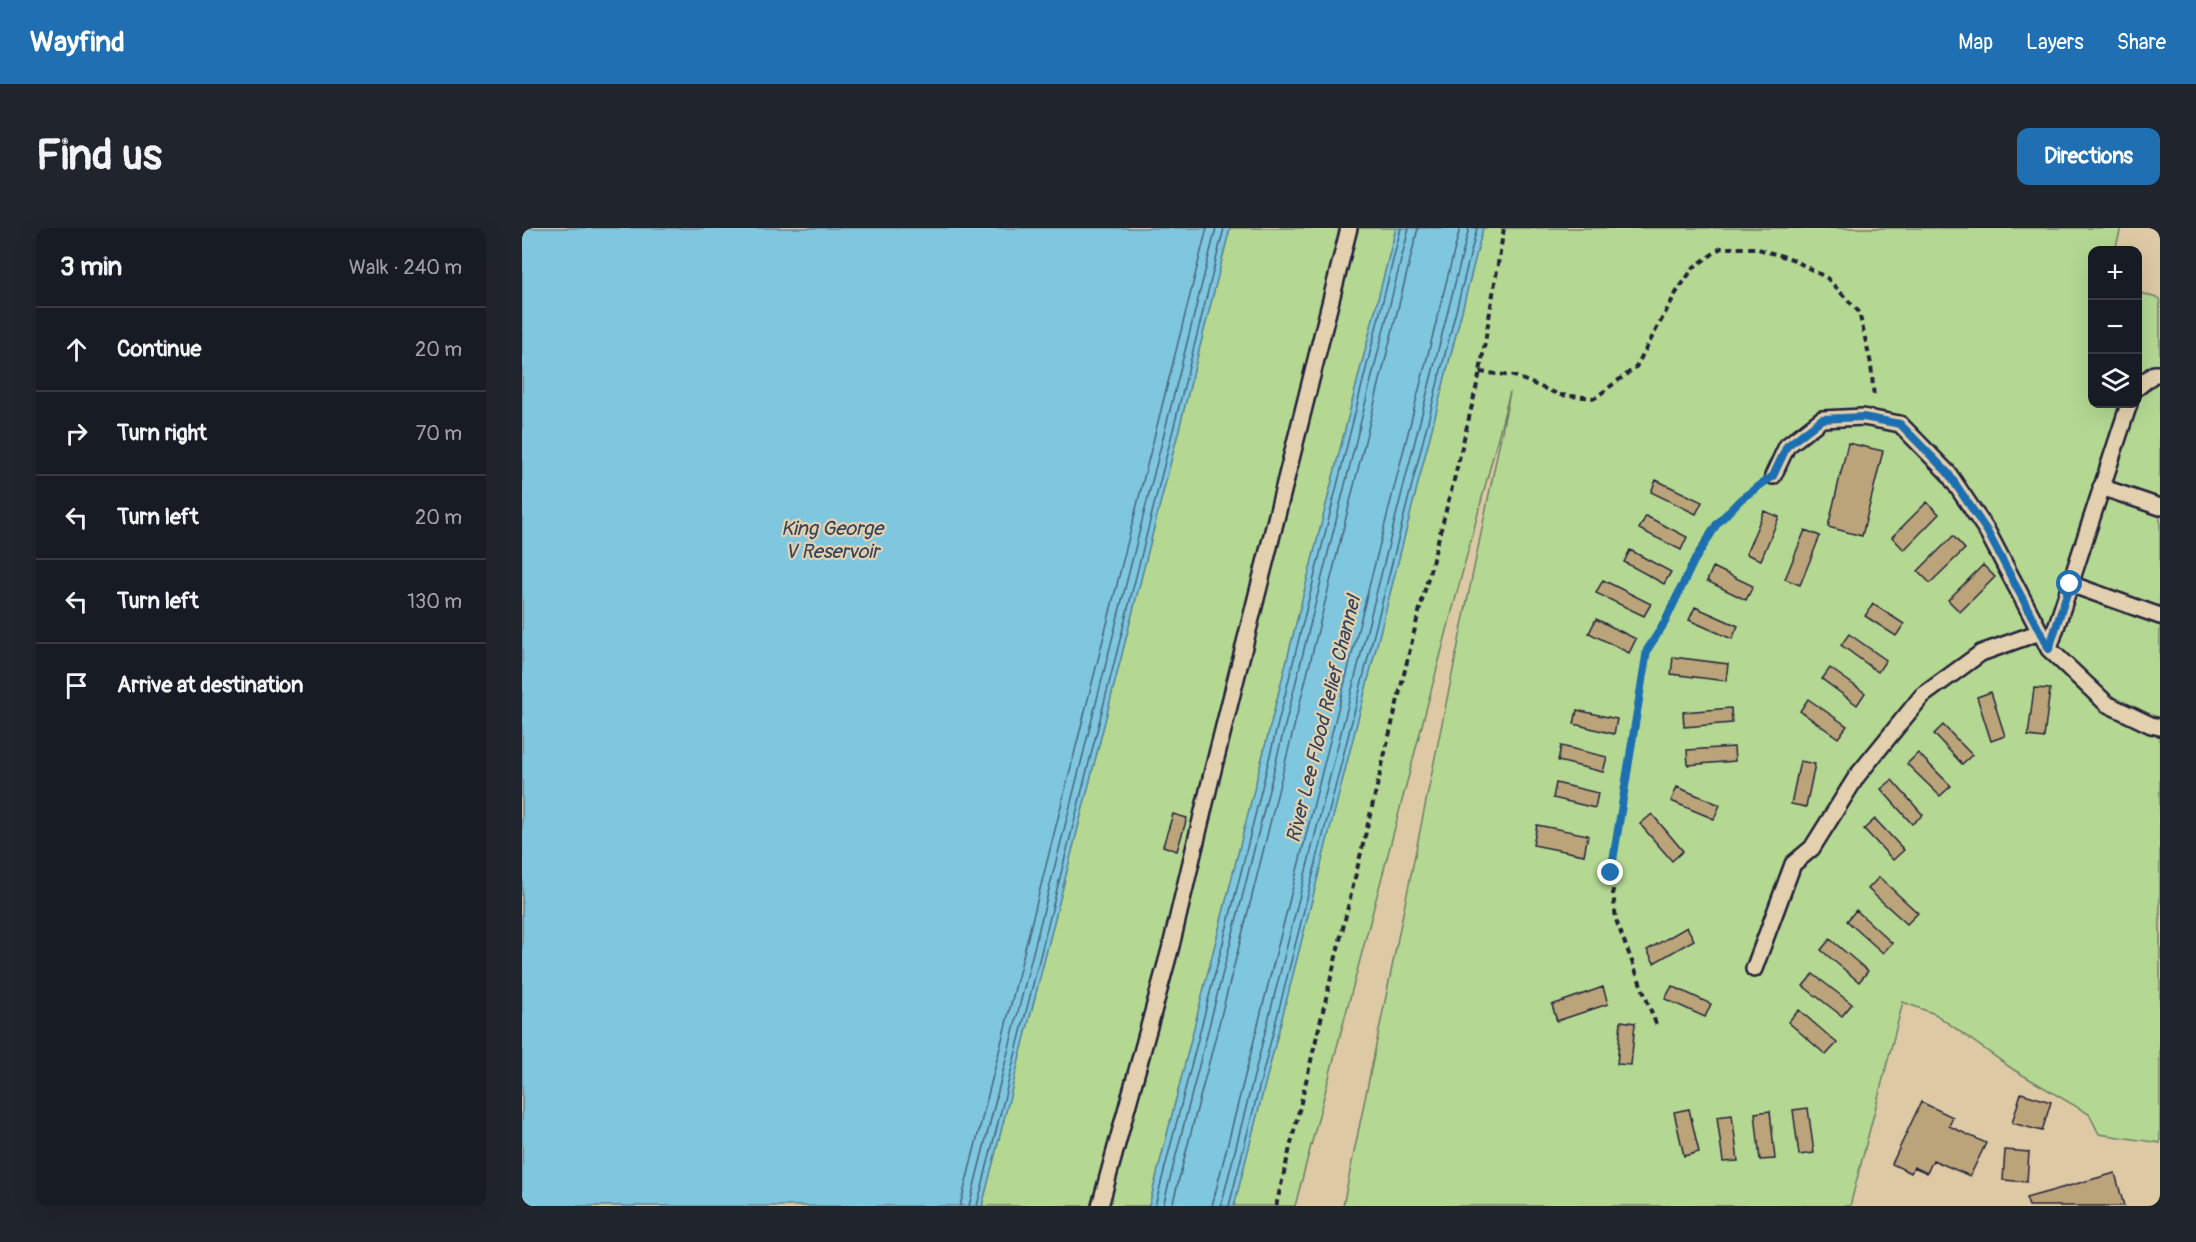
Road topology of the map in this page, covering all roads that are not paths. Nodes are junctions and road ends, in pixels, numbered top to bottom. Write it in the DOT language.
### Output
graph roads {
  1 [pos="1349,228"];
  2 [pos="2160,374"];
  3 [pos="2142,384"];
  4 [pos="2128,408"];
  5 [pos="1773,476"];
  6 [pos="2101,487"];
  7 [pos="2160,507"];
  8 [pos="2070,584"];
  9 [pos="2160,616"];
  10 [pos="2040,632"];
  11 [pos="2049,649"];
  12 [pos="2160,727"];
  13 [pos="1754,969"];
  14 [pos="1100,1206"];
  1 -- 14 [label="lane"];
  2 -- 3 [label="lane"];
  4 -- 6 [label="lane"];
  5 -- 10 [label="lane"];
  6 -- 7 [label="lane"];
  6 -- 8 [label="lane"];
  8 -- 9 [label="lane"];
  8 -- 11 [label="lane"];
  10 -- 11 [label="lane"];
  10 -- 13 [label="lane"];
  11 -- 12 [label="lane"];
}
